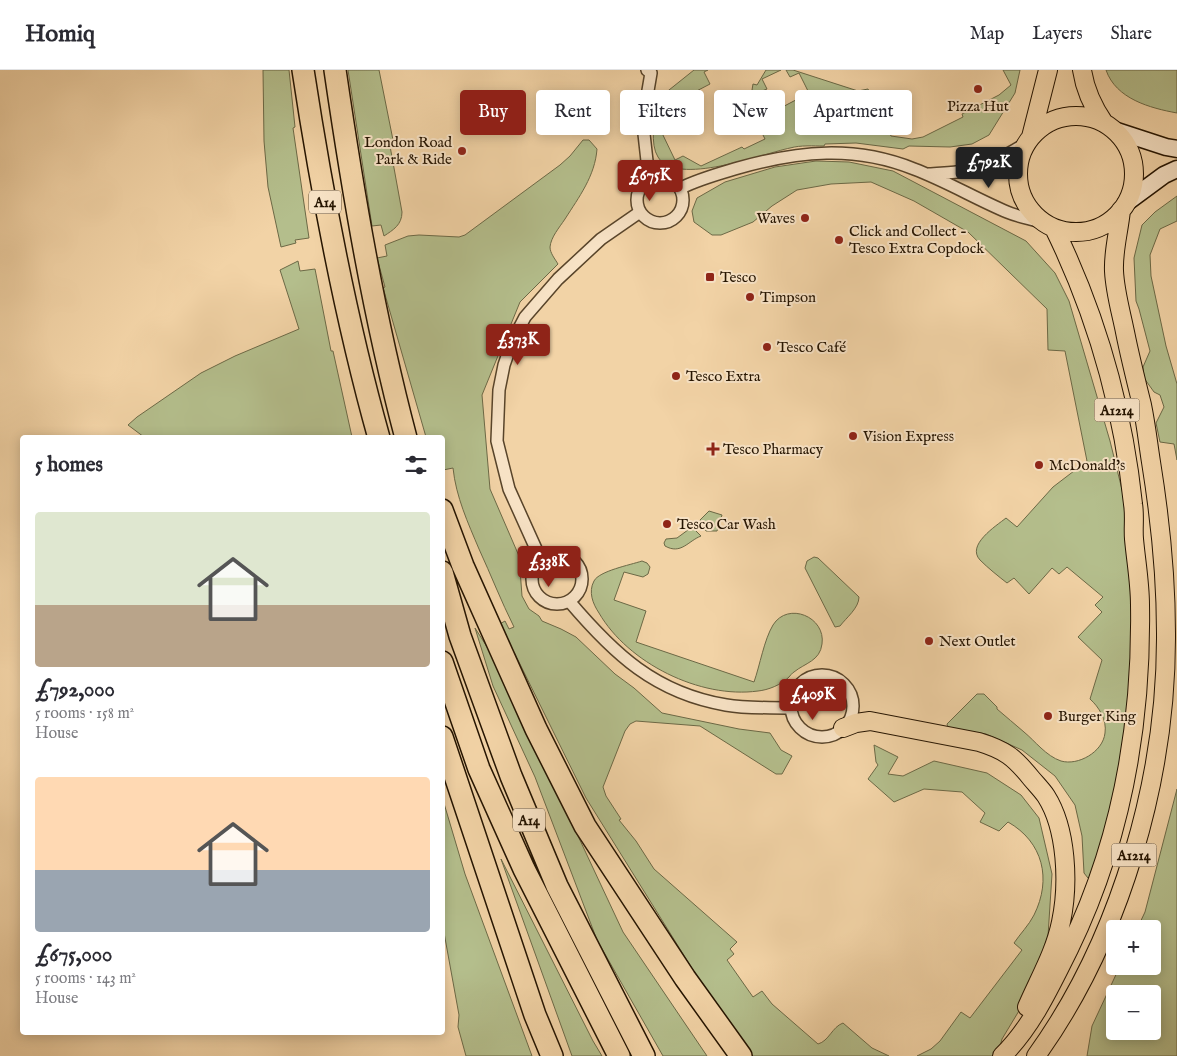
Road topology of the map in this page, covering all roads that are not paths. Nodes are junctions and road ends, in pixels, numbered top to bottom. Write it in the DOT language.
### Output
graph roads {
  1 [pos="303,70"];
  2 [pos="335,70"];
  3 [pos="647,70"];
  4 [pos="1048,70"];
  5 [pos="1082,70"];
  6 [pos="1109,127"];
  7 [pos="1030,140"];
  8 [pos="1177,149"];
  9 [pos="1177,169"];
  10 [pos="927,174"];
  11 [pos="649,179"];
  12 [pos="681,188"];
  13 [pos="1124,207"];
  14 [pos="640,212"];
  15 [pos="1049,225"];
  16 [pos="352,333"];
  17 [pos="400,413"];
  18 [pos="363,435"];
  19 [pos="378,435"];
  20 [pos="405,435"];
  21 [pos="411,435"];
  22 [pos="445,518"];
  23 [pos="541,560"];
  24 [pos="445,582"];
  25 [pos="569,601"];
  26 [pos="445,671"];
  27 [pos="791,708"];
  28 [pos="843,728"];
  29 [pos="445,746"];
  30 [pos="1007,1051"];
  31 [pos="552,1056"];
  32 [pos="618,1056"];
  33 [pos="644,1056"];
  34 [pos="741,1056"];
  35 [pos="1036,1056"];
  1 -- 16 [label="highway, A14"];
  2 -- 17 [label="highway, A14"];
  3 -- 11 [label="street"];
  4 -- 7 [label="main road"];
  5 -- 6 [label="main road"];
  6 -- 7 [label="main road"];
  6 -- 8 [label="street"];
  6 -- 13 [label="main road"];
  7 -- 10 [label="street"];
  7 -- 15 [label="main road"];
  9 -- 13 [label="street"];
  10 -- 12 [label="street"];
  10 -- 15 [label="street"];
  11 -- 12 [label="street"];
  11 -- 14 [label="street"];
  12 -- 14 [label="street"];
  13 -- 15 [label="main road"];
  13 -- 35 [label="main road, A1214"];
  14 -- 23 [label="street"];
  15 -- 30 [label="main road, A1214"];
  16 -- 18 [label="highway, A14"];
  16 -- 19 [label="highway, A14"];
  17 -- 20 [label="highway, A14"];
  17 -- 21 [label="highway, A14"];
  22 -- 34 [label="highway"];
  23 -- 25 [label="street"];
  23 -- 25 [label="street"];
  24 -- 33 [label="highway, A14"];
  25 -- 27 [label="street"];
  26 -- 32 [label="highway, A14"];
  27 -- 28 [label="street"];
  27 -- 28 [label="street"];
  28 -- 30 [label="main road"];
  29 -- 31 [label="highway"];
}
